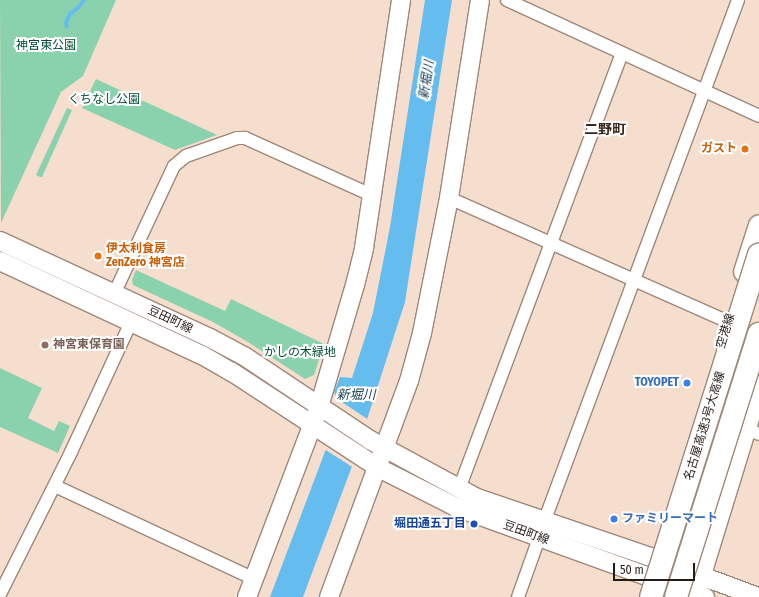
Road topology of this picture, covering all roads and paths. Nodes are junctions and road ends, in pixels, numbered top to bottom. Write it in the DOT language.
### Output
graph roads {
  1 [pos="401,0"];
  2 [pos="480,0"];
  3 [pos="508,0"];
  4 [pos="738,0"];
  5 [pos="622,53"];
  6 [pos="704,91"];
  7 [pos="759,116"];
  8 [pos="371,195"];
  9 [pos="449,198"];
  10 [pos="759,225"];
  11 [pos="0,241"];
  12 [pos="552,243"];
  13 [pos="759,255"];
  14 [pos="0,261"];
  15 [pos="634,281"];
  16 [pos="114,294"];
  17 [pos="131,322"];
  18 [pos="729,322"];
  19 [pos="759,334"];
  20 [pos="759,386"];
  21 [pos="718,411"];
  22 [pos="322,419"];
  23 [pos="752,431"];
  24 [pos="377,444"];
  25 [pos="370,462"];
  26 [pos="55,486"];
  27 [pos="458,488"];
  28 [pos="542,530"];
  29 [pos="653,578"];
  30 [pos="254,579"];
  31 [pos="694,592"];
  32 [pos="0,594"];
  33 [pos="247,597"];
  34 [pos="329,597"];
  35 [pos="518,597"];
  36 [pos="644,597"];
  37 [pos="664,597"];
  38 [pos="758,597"];
  1 -- 8 [label="street"];
  2 -- 9 [label="street"];
  3 -- 5 [label="street"];
  4 -- 6 [label="street"];
  5 -- 6 [label="street"];
  5 -- 12 [label="street"];
  6 -- 7 [label="street"];
  6 -- 15 [label="street"];
  8 -- 16 [label="street"];
  8 -- 22 [label="street"];
  9 -- 12 [label="street"];
  9 -- 24 [label="street"];
  10 -- 18 [label="main road, 空港線"];
  11 -- 16 [label="street, 豆田町線"];
  12 -- 15 [label="street"];
  12 -- 27 [label="street"];
  13 -- 29 [label="highway, 名古屋高速3号大高線, bridge"];
  14 -- 17 [label="street, 豆田町線"];
  15 -- 18 [label="street"];
  15 -- 28 [label="street"];
  16 -- 22 [label="street, 豆田町線"];
  17 -- 22 [label="street, 豆田町線"];
  17 -- 26 [label="street"];
  18 -- 29 [label="main road, 空港線"];
  19 -- 31 [label="highway, 名古屋高速3号大高線, bridge"];
  20 -- 23 [label="main road"];
  21 -- 37 [label="highway"];
  22 -- 24 [label="street, 豆田町線"];
  22 -- 25 [label="street, 豆田町線"];
  22 -- 30 [label="street"];
  23 -- 31 [label="main road"];
  24 -- 25 [label="street"];
  24 -- 27 [label="street, 豆田町線"];
  25 -- 28 [label="street, 豆田町線"];
  25 -- 34 [label="street"];
  26 -- 30 [label="street"];
  26 -- 32 [label="street"];
  27 -- 28 [label="street, 豆田町線"];
  28 -- 29 [label="street, 豆田町線"];
  28 -- 35 [label="street"];
  29 -- 31 [label="street, 豆田町線"];
  29 -- 36 [label="main road, 空港線"];
  30 -- 33 [label="street"];
  31 -- 38 [label="street, 豆田町線"];
}
